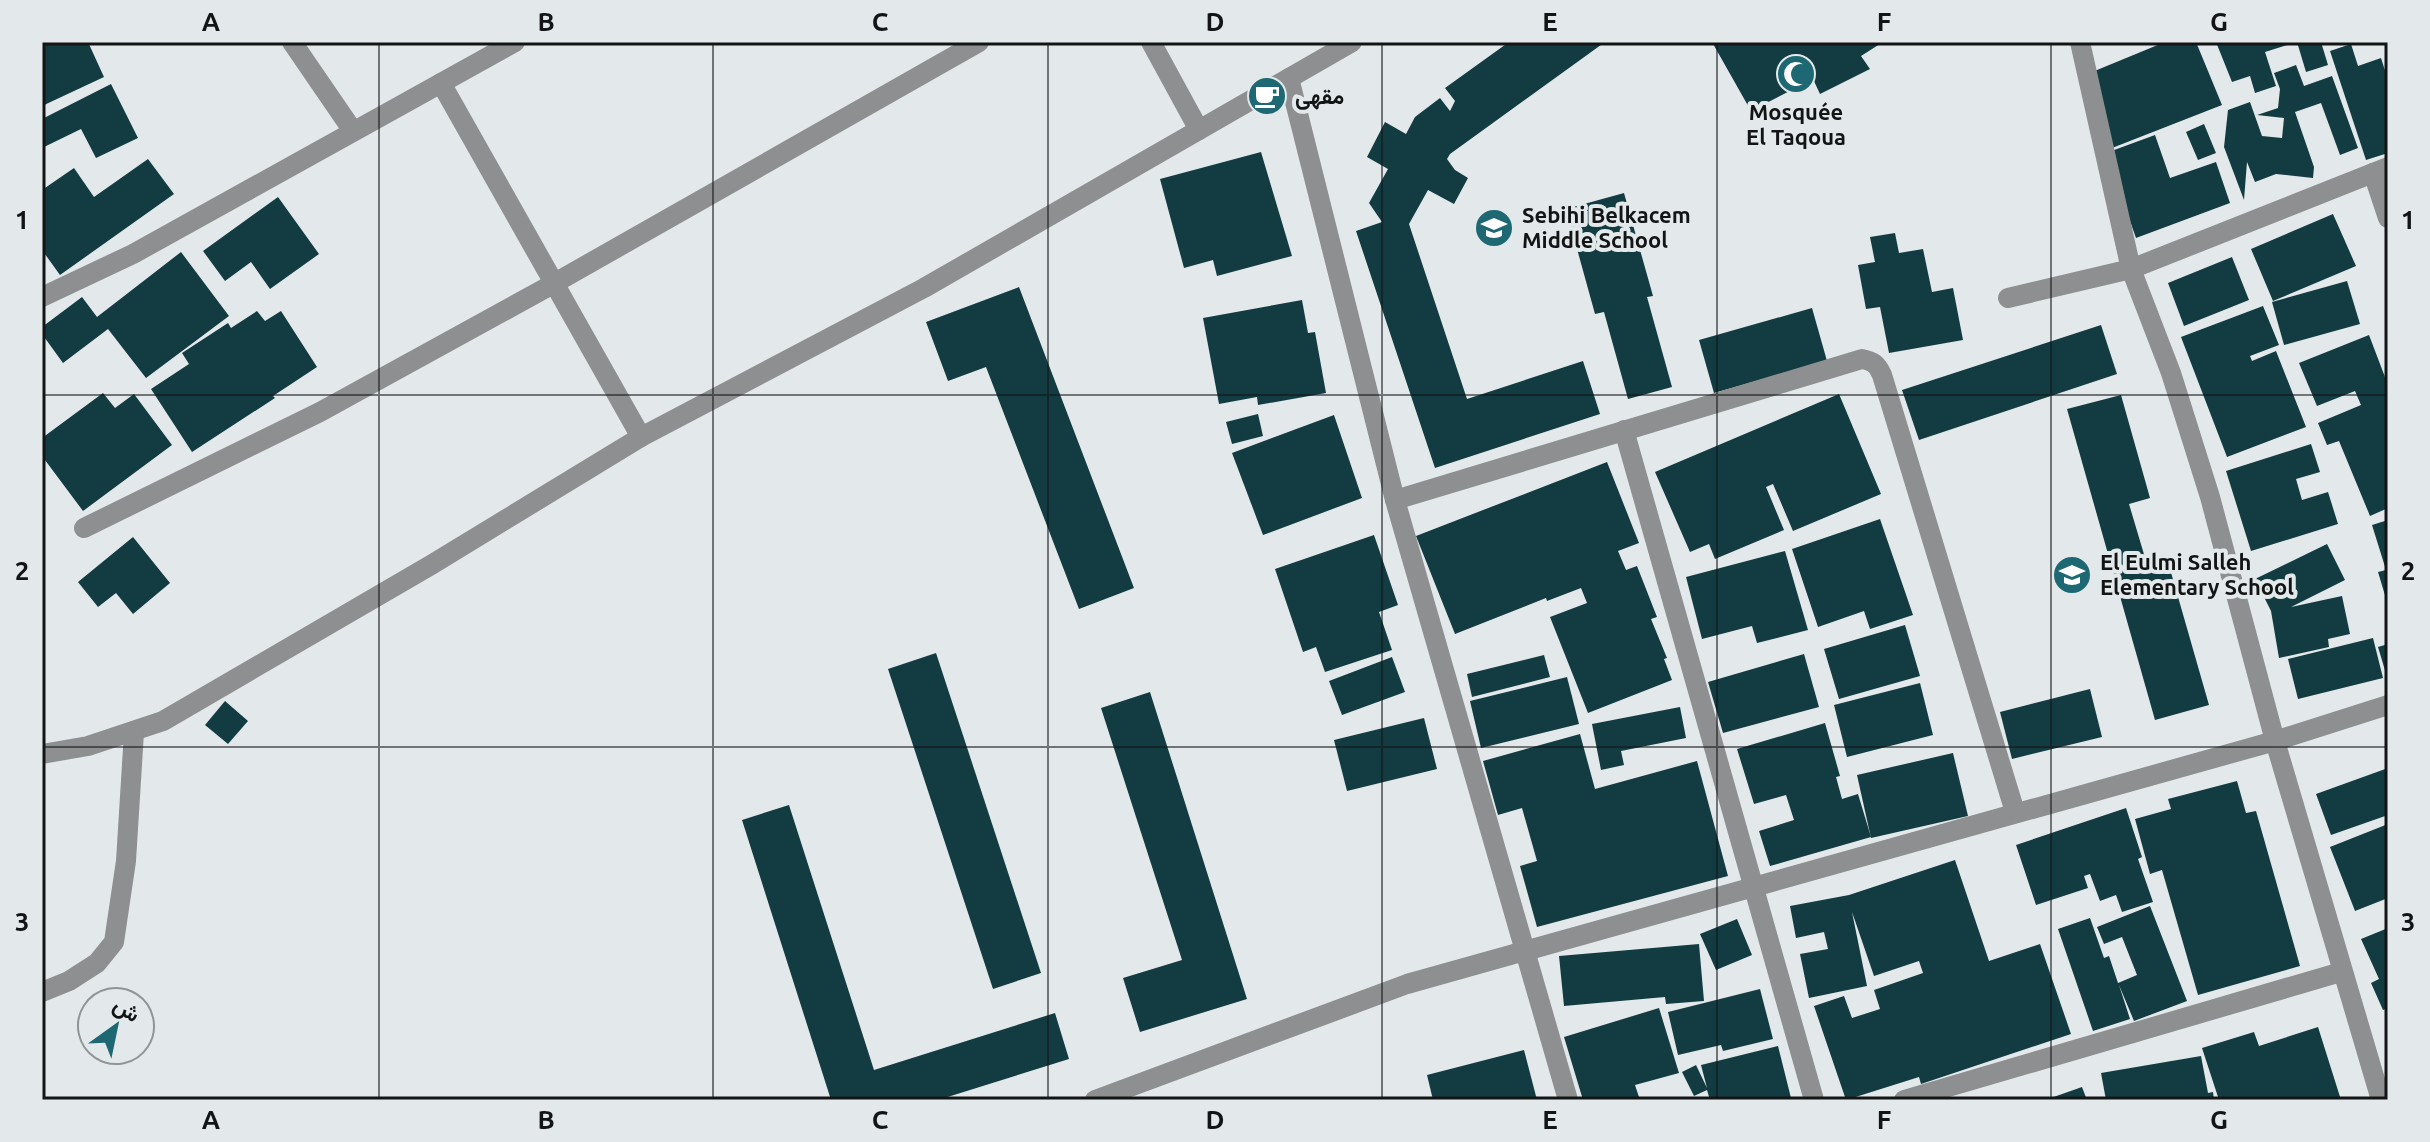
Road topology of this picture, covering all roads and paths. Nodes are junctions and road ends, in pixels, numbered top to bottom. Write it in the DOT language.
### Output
graph roads {
  1 [pos="292,42"];
  2 [pos="515,42"];
  3 [pos="979,42"];
  4 [pos="1151,42"];
  5 [pos="1352,42"];
  6 [pos="2081,42"];
  7 [pos="1289,78"];
  8 [pos="441,83"];
  9 [pos="1199,130"];
  10 [pos="353,131"];
  11 [pos="2380,170"];
  12 [pos="2388,218"];
  13 [pos="2131,269"];
  14 [pos="553,284"];
  15 [pos="42,297"];
  16 [pos="2008,298"];
  17 [pos="1624,430"];
  18 [pos="641,437"];
  19 [pos="1395,500"];
  20 [pos="84,528"];
  21 [pos="2388,705"];
  22 [pos="134,732"];
  23 [pos="2275,741"];
  24 [pos="42,754"];
  25 [pos="2015,812"];
  26 [pos="1753,887"];
  27 [pos="1526,950"];
  28 [pos="2341,972"];
  29 [pos="42,992"];
  30 [pos="1095,1100"];
  31 [pos="1568,1100"];
  32 [pos="1814,1100"];
  33 [pos="1904,1100"];
  34 [pos="2381,1100"];
  1 -- 10 [label="street"];
  2 -- 8 [label="street"];
  3 -- 14 [label="street"];
  4 -- 9 [label="street"];
  5 -- 7 [label="street"];
  6 -- 13 [label="street"];
  7 -- 9 [label="street"];
  7 -- 19 [label="street"];
  8 -- 10 [label="street"];
  8 -- 14 [label="street"];
  9 -- 18 [label="street"];
  10 -- 15 [label="street"];
  11 -- 12 [label="street"];
  11 -- 13 [label="street"];
  13 -- 16 [label="street"];
  13 -- 23 [label="street"];
  14 -- 18 [label="street"];
  14 -- 20 [label="street"];
  17 -- 19 [label="street"];
  17 -- 25 [label="street"];
  17 -- 26 [label="street"];
  18 -- 22 [label="street"];
  19 -- 27 [label="street"];
  21 -- 23 [label="street"];
  22 -- 24 [label="street"];
  22 -- 29 [label="street"];
  23 -- 25 [label="street"];
  23 -- 28 [label="street"];
  25 -- 26 [label="street"];
  26 -- 27 [label="street"];
  26 -- 32 [label="street"];
  27 -- 30 [label="street"];
  27 -- 31 [label="street"];
  28 -- 33 [label="street"];
  28 -- 34 [label="street"];
}
